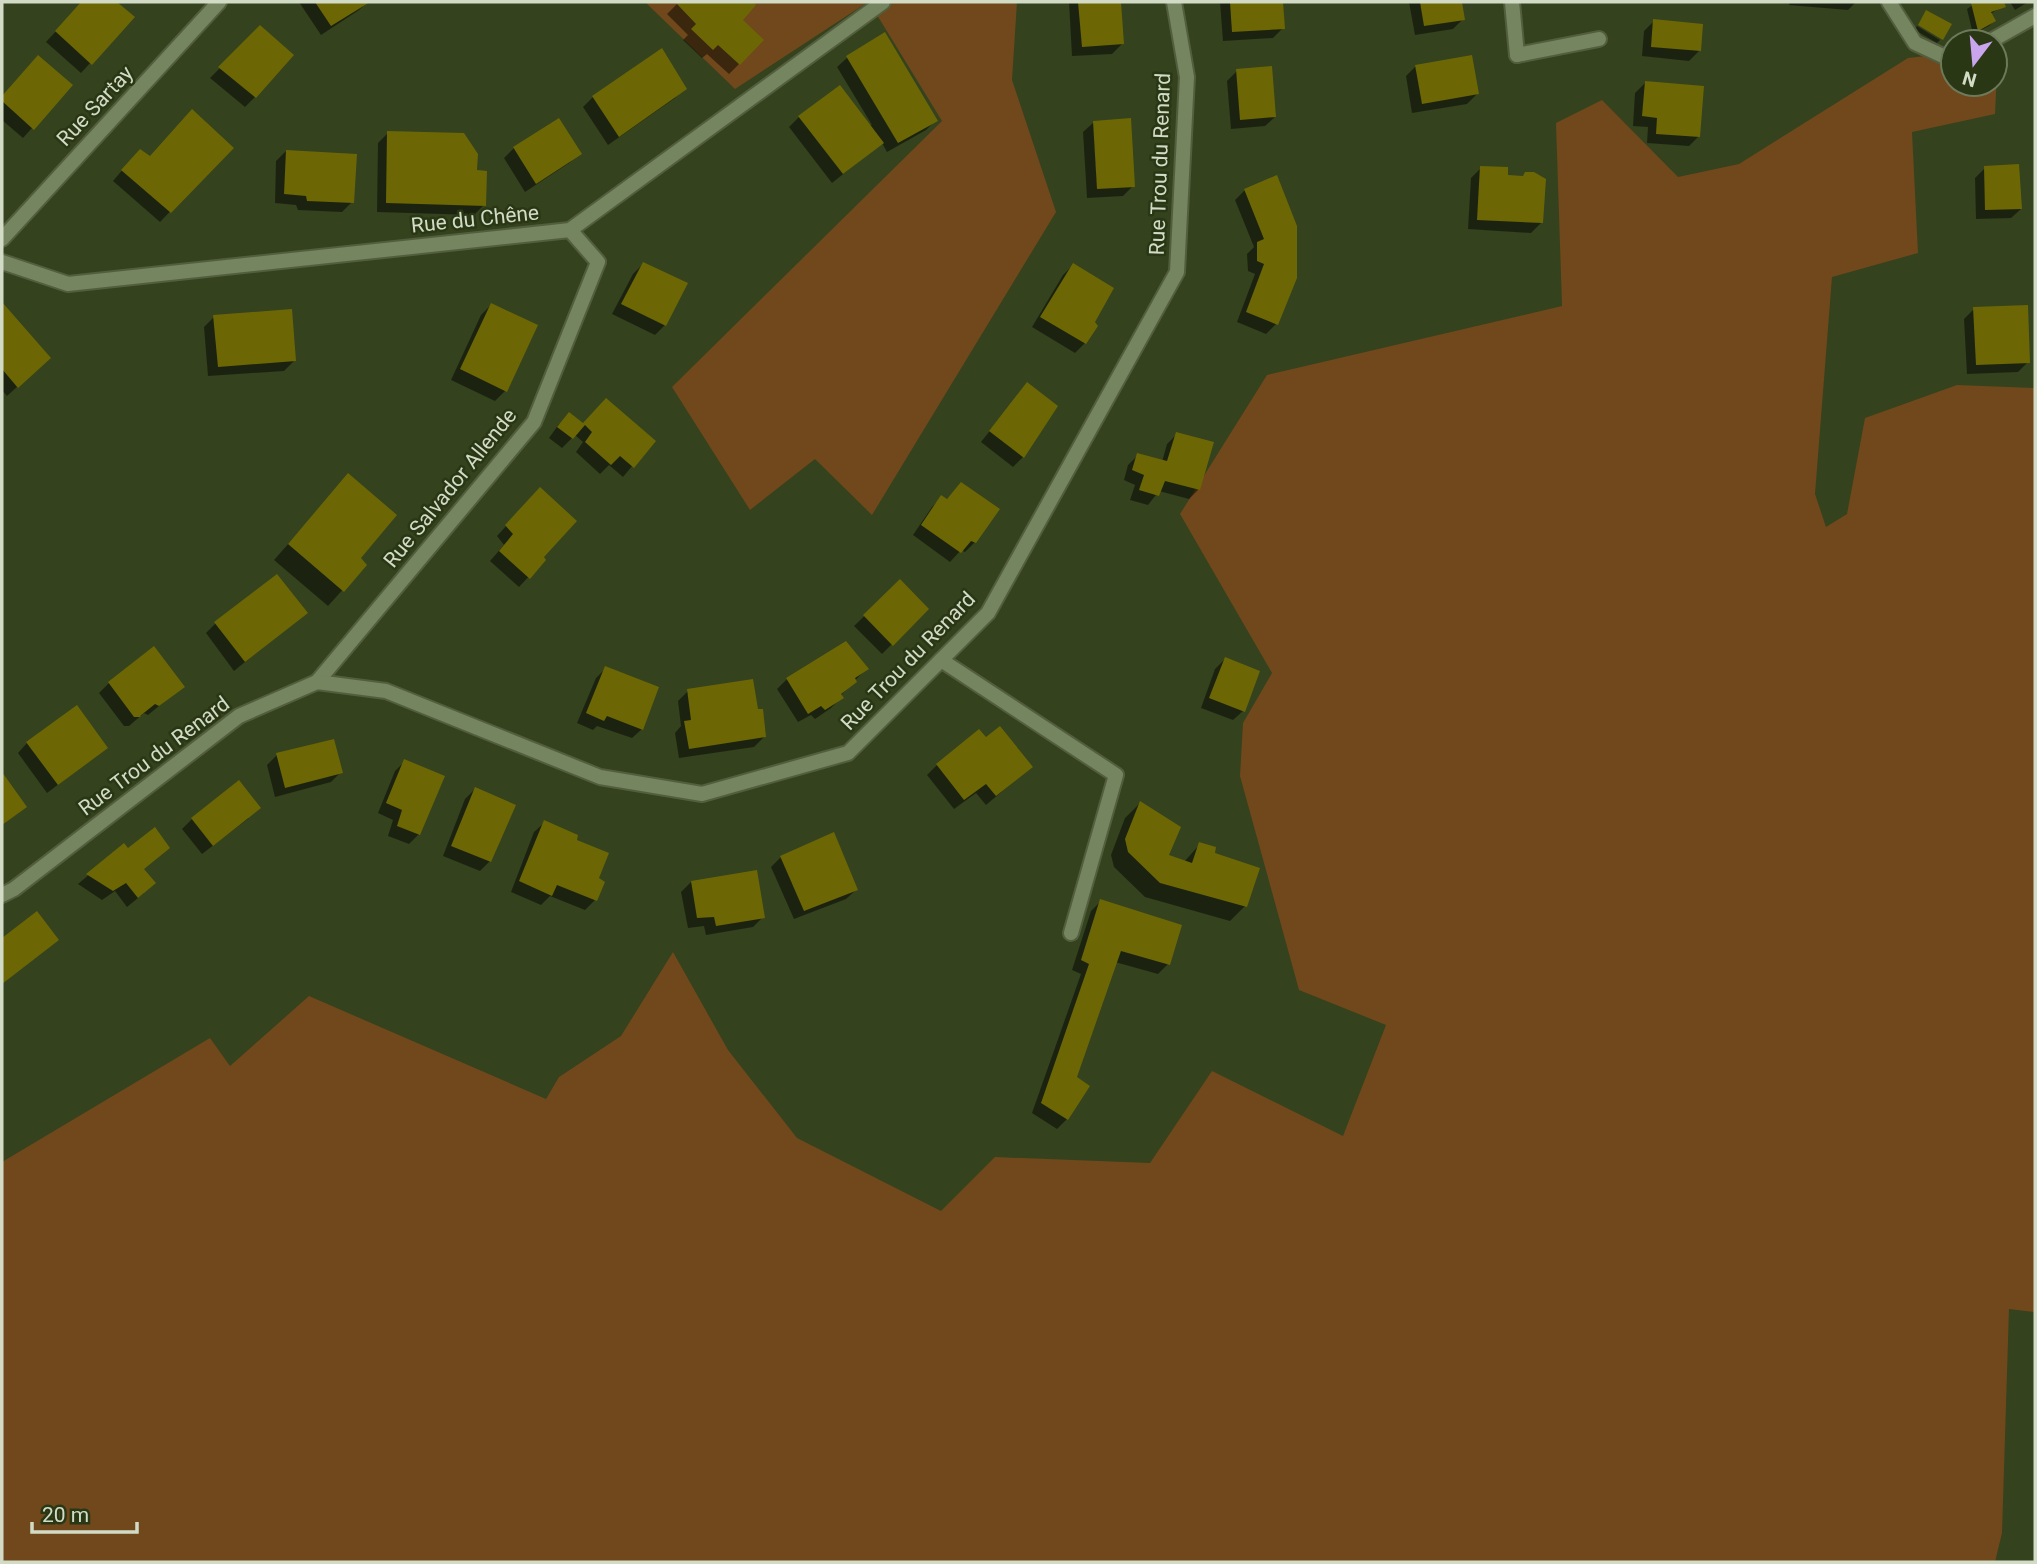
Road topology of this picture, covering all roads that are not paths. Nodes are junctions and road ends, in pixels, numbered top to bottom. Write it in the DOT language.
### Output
graph roads {
  1 [pos="219,2"];
  2 [pos="883,2"];
  3 [pos="1174,2"];
  4 [pos="1512,2"];
  5 [pos="1889,2"];
  6 [pos="2035,16"];
  7 [pos="2009,31"];
  8 [pos="1600,39"];
  9 [pos="1939,54"];
  10 [pos="570,230"];
  11 [pos="2,239"];
  12 [pos="2,262"];
  13 [pos="941,660"];
  14 [pos="317,682"];
  15 [pos="2,895"];
  16 [pos="1071,933"];
  1 -- 11 [label="street, Rue Sartay"];
  2 -- 10 [label="street, Rue du Chêne"];
  3 -- 13 [label="street, Rue Trou du Renard"];
  4 -- 8 [label="street"];
  5 -- 9 [label="street"];
  6 -- 7 [label="street"];
  10 -- 12 [label="street, Rue du Chêne"];
  10 -- 14 [label="street, Rue Salvador Allende"];
  13 -- 14 [label="street, Rue Trou du Renard"];
  13 -- 16 [label="street"];
  14 -- 15 [label="street, Rue Trou du Renard"];
}
